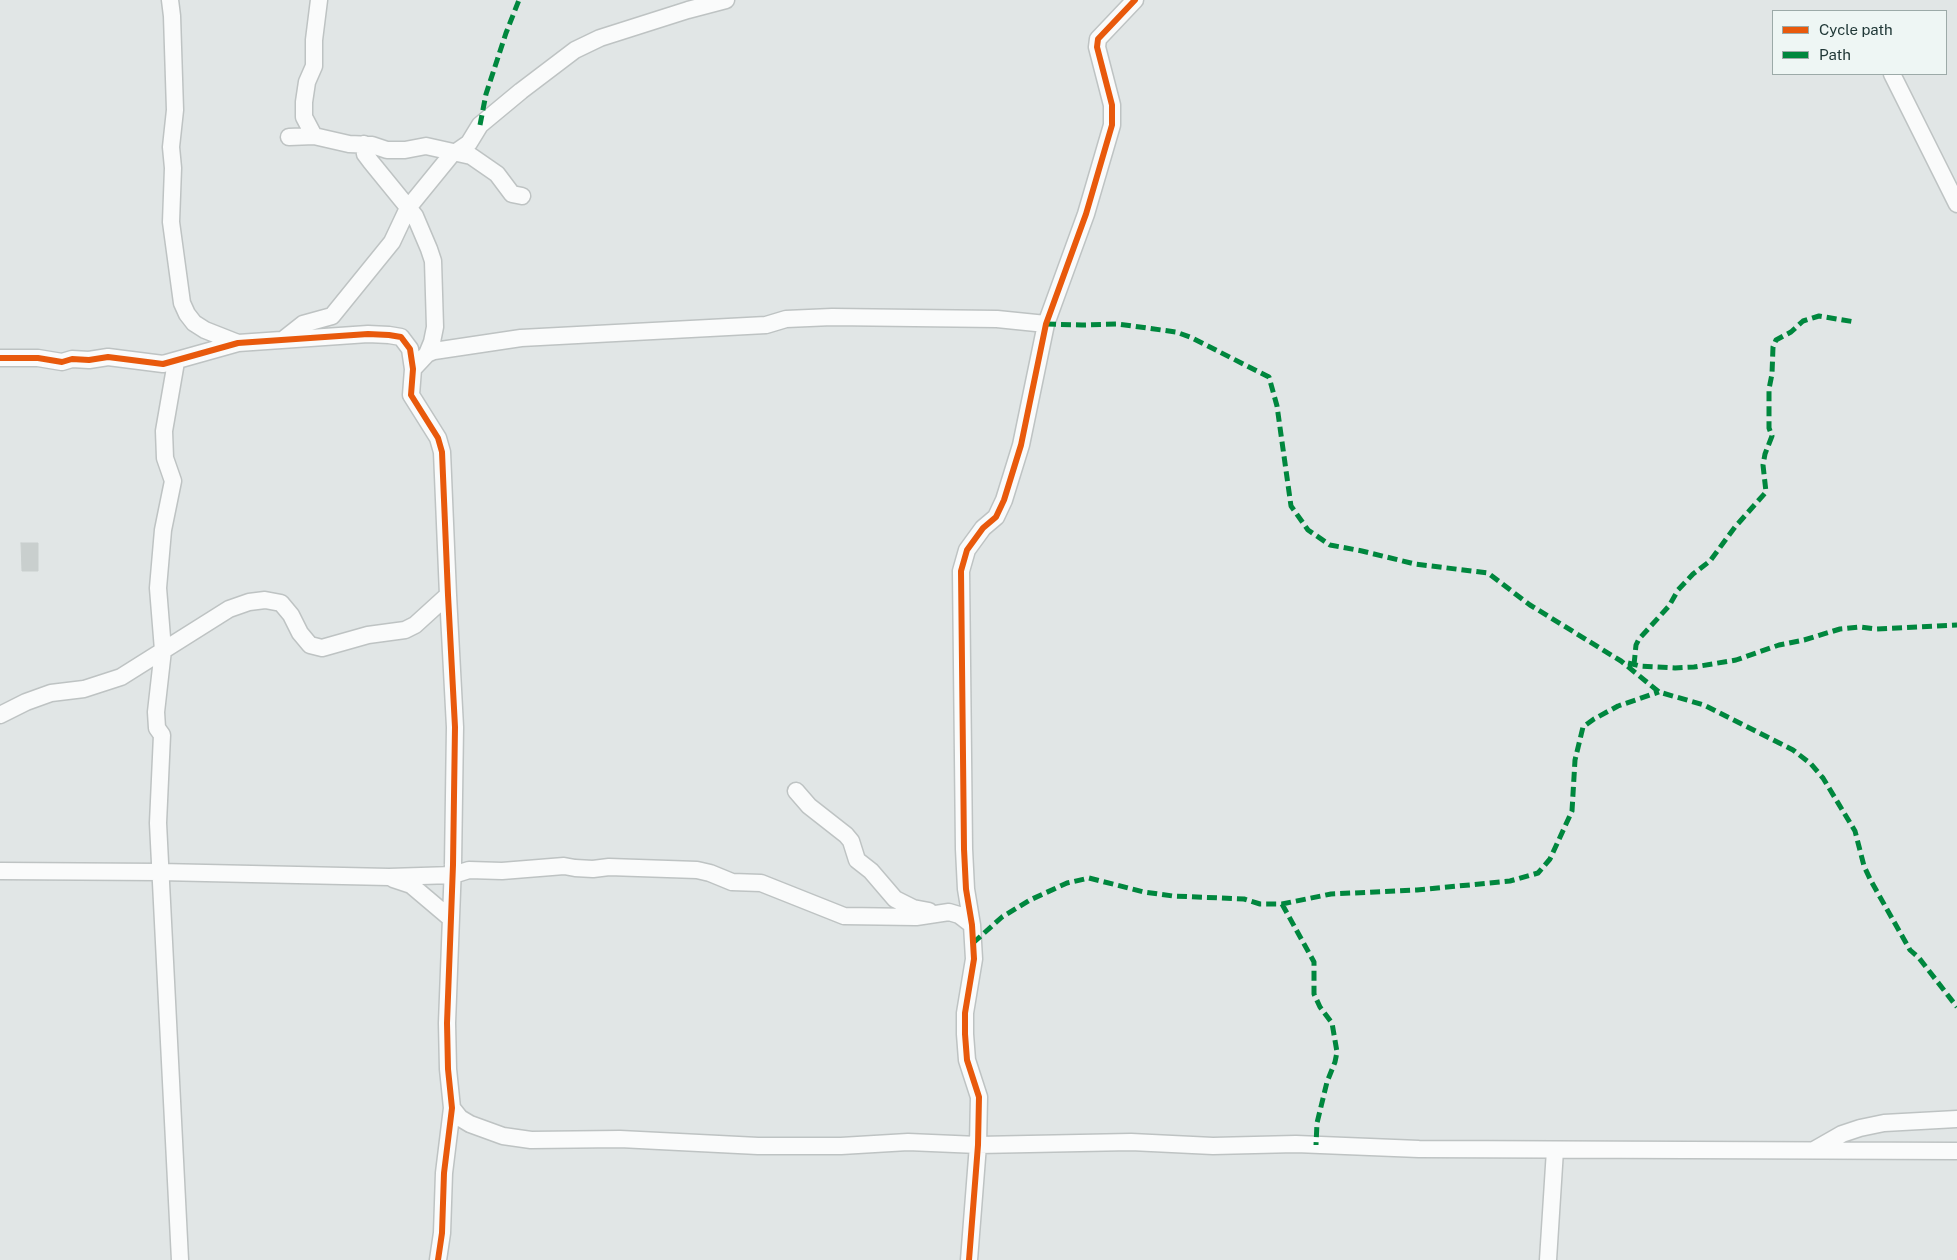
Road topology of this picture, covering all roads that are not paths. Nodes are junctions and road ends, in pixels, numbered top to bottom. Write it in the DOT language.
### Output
graph roads {
  1 [pos="170,0"];
  2 [pos="319,0"];
  3 [pos="726,0"];
  4 [pos="1135,0"];
  5 [pos="1892,75"];
  6 [pos="314,136"];
  7 [pos="289,137"];
  8 [pos="364,144"];
  9 [pos="456,152"];
  10 [pos="522,196"];
  11 [pos="1957,204"];
  12 [pos="408,208"];
  13 [pos="1046,324"];
  14 [pos="284,339"];
  15 [pos="238,343"];
  16 [pos="427,354"];
  17 [pos="0,358"];
  18 [pos="176,362"];
  19 [pos="413,369"];
  20 [pos="448,595"];
  21 [pos="163,650"];
  22 [pos="0,715"];
  23 [pos="796,791"];
  24 [pos="0,871"];
  25 [pos="160,872"];
  26 [pos="453,875"];
  27 [pos="389,877"];
  28 [pos="939,912"];
  29 [pos="450,918"];
  30 [pos="972,925"];
  31 [pos="452,1108"];
  32 [pos="1957,1119"];
  33 [pos="978,1145"];
  34 [pos="1555,1150"];
  35 [pos="1814,1150"];
  36 [pos="1957,1152"];
  37 [pos="180,1260"];
  38 [pos="438,1260"];
  39 [pos="969,1260"];
  40 [pos="1548,1260"];
  1 -- 15 [label="street"];
  2 -- 6 [label="street"];
  3 -- 9 [label="street"];
  4 -- 13 [label="street"];
  5 -- 11 [label="street"];
  6 -- 7 [label="street"];
  6 -- 8 [label="street"];
  8 -- 9 [label="street"];
  8 -- 12 [label="street"];
  9 -- 10 [label="street"];
  9 -- 12 [label="street"];
  12 -- 14 [label="street"];
  12 -- 16 [label="street"];
  13 -- 16 [label="street"];
  13 -- 30 [label="street"];
  14 -- 15 [label="street"];
  14 -- 19 [label="street"];
  15 -- 18 [label="street"];
  16 -- 19 [label="street"];
  17 -- 18 [label="street"];
  18 -- 21 [label="street"];
  19 -- 20 [label="street"];
  20 -- 21 [label="street"];
  20 -- 26 [label="street"];
  21 -- 22 [label="street"];
  21 -- 25 [label="street"];
  23 -- 28 [label="street"];
  24 -- 25 [label="street"];
  25 -- 27 [label="street"];
  25 -- 37 [label="street"];
  26 -- 27 [label="street"];
  26 -- 28 [label="street"];
  26 -- 29 [label="street"];
  27 -- 29 [label="street"];
  28 -- 30 [label="street"];
  29 -- 31 [label="street"];
  30 -- 33 [label="street"];
  31 -- 33 [label="street"];
  31 -- 38 [label="street"];
  32 -- 35 [label="street"];
  33 -- 34 [label="street"];
  33 -- 39 [label="street"];
  34 -- 35 [label="street"];
  34 -- 40 [label="street"];
  35 -- 36 [label="street"];
}
